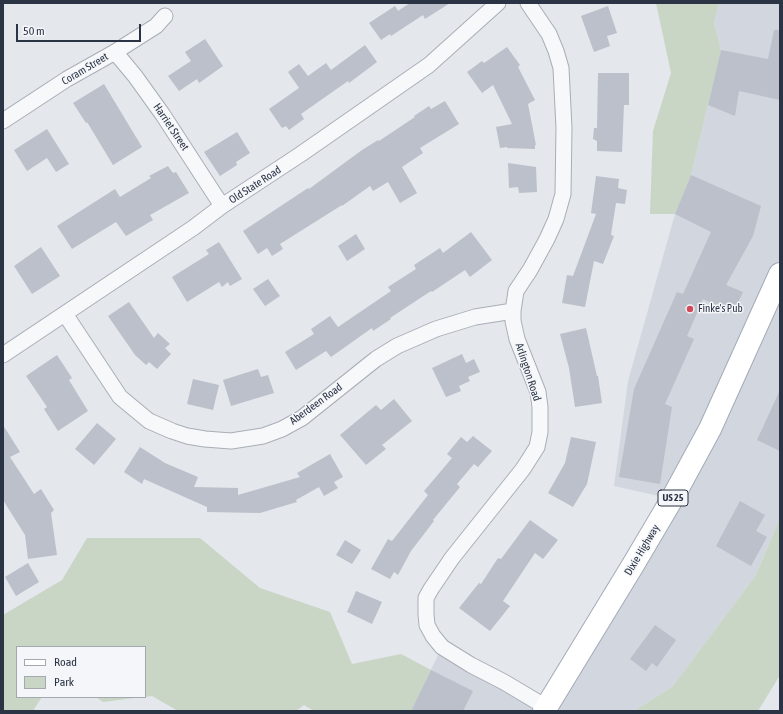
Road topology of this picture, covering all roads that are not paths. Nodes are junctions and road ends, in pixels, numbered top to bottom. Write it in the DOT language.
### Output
graph roads {
  1 [pos="498,3"];
  2 [pos="528,3"];
  3 [pos="165,16"];
  4 [pos="115,52"];
  5 [pos="3,121"];
  6 [pos="222,206"];
  7 [pos="780,274"];
  8 [pos="513,310"];
  9 [pos="65,314"];
  10 [pos="3,355"];
  11 [pos="545,709"];
  1 -- 6 [label="street, Old State Road"];
  2 -- 8 [label="street, Arlington Road"];
  3 -- 4 [label="street, Coram Street"];
  4 -- 5 [label="street, Coram Street"];
  4 -- 6 [label="street, Harriet Street"];
  6 -- 9 [label="street, Old State Road"];
  7 -- 11 [label="main road, Dixie Highway / US 25"];
  8 -- 9 [label="street, Aberdeen Road"];
  8 -- 11 [label="street, Arlington Road"];
  9 -- 10 [label="street, Old State Road"];
}
